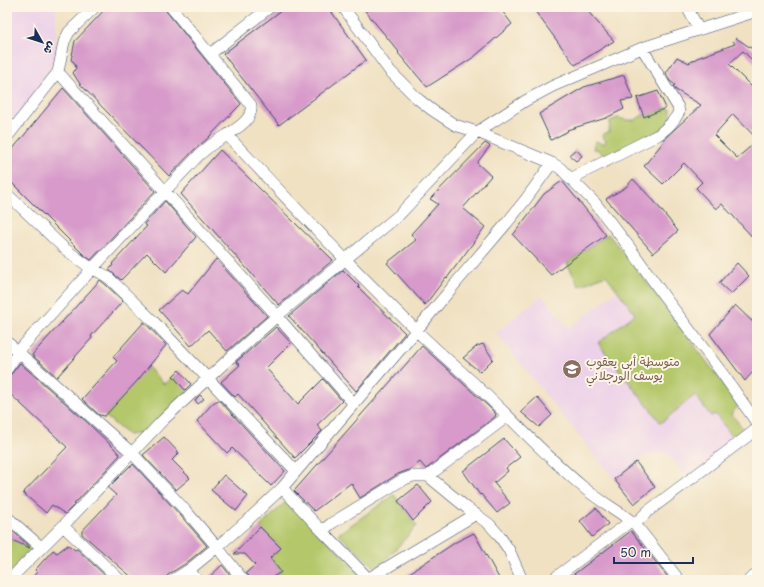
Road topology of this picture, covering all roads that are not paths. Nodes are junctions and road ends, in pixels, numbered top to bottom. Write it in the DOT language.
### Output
graph roads {
  1 [pos="95,7"];
  2 [pos="171,7"];
  3 [pos="270,7"];
  4 [pos="343,7"];
  5 [pos="687,7"];
  6 [pos="757,11"];
  7 [pos="699,30"];
  8 [pos="642,48"];
  9 [pos="210,54"];
  10 [pos="58,72"];
  11 [pos="12,125"];
  12 [pos="477,132"];
  13 [pos="227,135"];
  14 [pos="7,137"];
  15 [pos="552,163"];
  16 [pos="570,179"];
  17 [pos="165,191"];
  18 [pos="7,194"];
  19 [pos="345,260"];
  20 [pos="92,269"];
  21 [pos="277,316"];
  22 [pos="416,331"];
  23 [pos="7,342"];
  24 [pos="18,353"];
  25 [pos="7,369"];
  26 [pos="207,378"];
  27 [pos="354,404"];
  28 [pos="508,416"];
  29 [pos="757,422"];
  30 [pos="757,429"];
  31 [pos="132,453"];
  32 [pos="296,471"];
  33 [pos="428,476"];
  34 [pos="282,488"];
  35 [pos="476,514"];
  36 [pos="7,517"];
  37 [pos="633,522"];
  38 [pos="63,526"];
  39 [pos="322,531"];
  40 [pos="41,547"];
  41 [pos="217,547"];
  42 [pos="189,570"];
  43 [pos="757,574"];
  44 [pos="9,580"];
  45 [pos="120,580"];
  46 [pos="173,580"];
  47 [pos="197,580"];
  48 [pos="243,580"];
  49 [pos="366,580"];
  50 [pos="522,580"];
  51 [pos="552,580"];
  52 [pos="679,580"];
  53 [pos="749,580"];
  1 -- 10 [label="street"];
  2 -- 9 [label="street"];
  3 -- 9 [label="street"];
  4 -- 12 [label="street"];
  5 -- 7 [label="street"];
  6 -- 7 [label="street"];
  7 -- 8 [label="street"];
  8 -- 12 [label="street"];
  8 -- 16 [label="street"];
  9 -- 13 [label="street"];
  10 -- 11 [label="street"];
  10 -- 17 [label="street"];
  11 -- 14 [label="street"];
  12 -- 15 [label="street"];
  12 -- 19 [label="street"];
  13 -- 17 [label="street"];
  13 -- 19 [label="street"];
  15 -- 16 [label="street"];
  15 -- 22 [label="street"];
  16 -- 29 [label="street"];
  17 -- 20 [label="street"];
  17 -- 21 [label="street"];
  18 -- 20 [label="street"];
  19 -- 21 [label="street"];
  19 -- 22 [label="street"];
  20 -- 24 [label="street"];
  20 -- 26 [label="street"];
  21 -- 26 [label="street"];
  21 -- 27 [label="street"];
  22 -- 27 [label="street"];
  22 -- 28 [label="street"];
  23 -- 24 [label="street"];
  24 -- 25 [label="street"];
  24 -- 31 [label="street"];
  26 -- 31 [label="street"];
  26 -- 32 [label="street"];
  27 -- 32 [label="street"];
  28 -- 33 [label="street"];
  28 -- 37 [label="street"];
  30 -- 37 [label="street"];
  31 -- 38 [label="street"];
  31 -- 41 [label="street"];
  32 -- 34 [label="street"];
  33 -- 35 [label="street"];
  33 -- 39 [label="street"];
  34 -- 39 [label="street"];
  34 -- 41 [label="street"];
  35 -- 49 [label="street"];
  35 -- 50 [label="street"];
  36 -- 40 [label="street"];
  37 -- 51 [label="street"];
  37 -- 52 [label="street"];
  38 -- 40 [label="street"];
  38 -- 45 [label="street"];
  39 -- 49 [label="street"];
  40 -- 44 [label="street"];
  41 -- 42 [label="street"];
  41 -- 48 [label="street"];
  42 -- 46 [label="street"];
  42 -- 47 [label="street"];
  43 -- 53 [label="street"];
}
